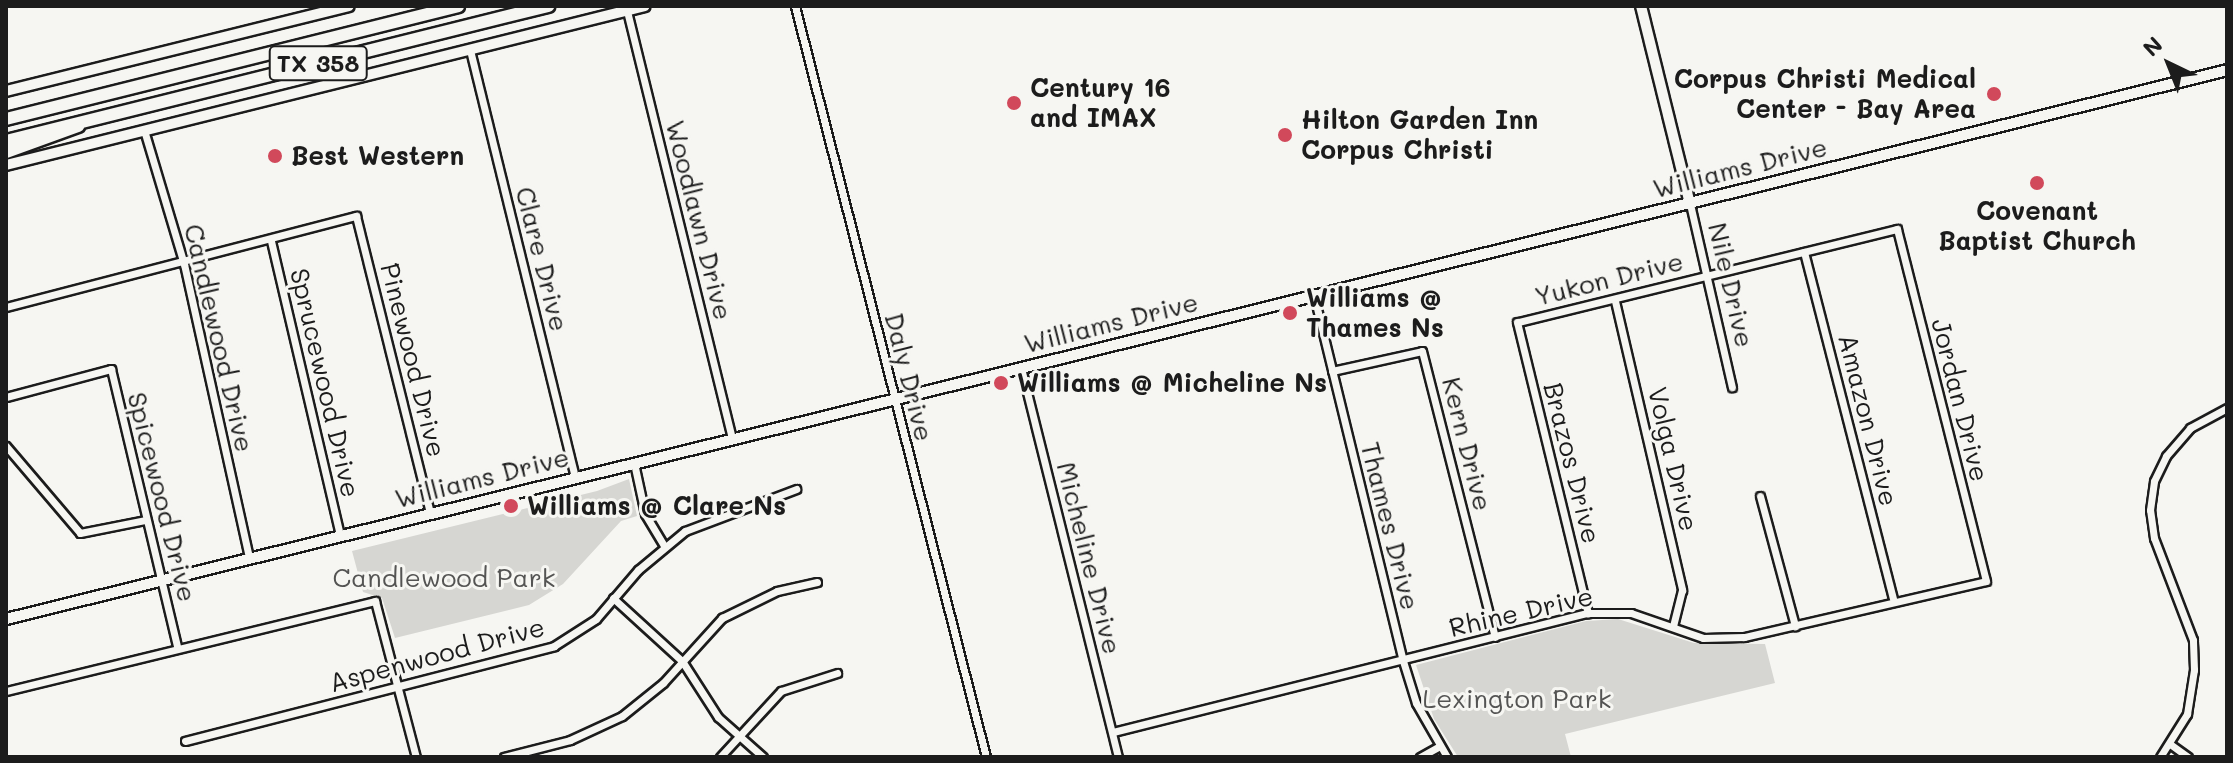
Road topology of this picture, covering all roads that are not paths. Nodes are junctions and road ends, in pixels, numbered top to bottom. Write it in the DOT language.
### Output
graph roads {
  1 [pos="349,6"];
  2 [pos="458,6"];
  3 [pos="548,6"];
  4 [pos="645,6"];
  5 [pos="795,6"];
  6 [pos="1641,6"];
  7 [pos="627,11"];
  8 [pos="470,50"];
  9 [pos="2227,70"];
  10 [pos="6,91"];
  11 [pos="6,117"];
  12 [pos="87,120"];
  13 [pos="144,130"];
  14 [pos="6,141"];
  15 [pos="6,152"];
  16 [pos="6,165"];
  17 [pos="1690,204"];
  18 [pos="1897,229"];
  19 [pos="271,241"];
  20 [pos="1804,252"];
  21 [pos="184,264"];
  22 [pos="1707,276"];
  23 [pos="1314,296"];
  24 [pos="1615,301"];
  25 [pos="6,307"];
  26 [pos="1517,322"];
  27 [pos="1021,368"];
  28 [pos="1332,371"];
  29 [pos="1732,387"];
  30 [pos="6,397"];
  31 [pos="894,399"];
  32 [pos="2227,408"];
  33 [pos="732,439"];
  34 [pos="6,446"];
  35 [pos="634,463"];
  36 [pos="575,477"];
  37 [pos="796,489"];
  38 [pos="1760,496"];
  39 [pos="430,513"];
  40 [pos="145,520"];
  41 [pos="340,535"];
  42 [pos="664,546"];
  43 [pos="249,557"];
  44 [pos="161,579"];
  45 [pos="1986,581"];
  46 [pos="817,582"];
  47 [pos="613,598"];
  48 [pos="1893,599"];
  49 [pos="1588,613"];
  50 [pos="6,619"];
  51 [pos="1795,626"];
  52 [pos="1673,627"];
  53 [pos="1495,637"];
  54 [pos="177,646"];
  55 [pos="682,661"];
  56 [pos="1403,661"];
  57 [pos="837,673"];
  58 [pos="399,688"];
  59 [pos="6,691"];
  60 [pos="1113,732"];
  61 [pos="740,737"];
  62 [pos="185,741"];
  63 [pos="2170,744"];
  64 [pos="1440,746"];
  65 [pos="416,757"];
  66 [pos="504,757"];
  67 [pos="720,757"];
  68 [pos="763,757"];
  69 [pos="986,757"];
  70 [pos="1118,757"];
  71 [pos="1420,757"];
  72 [pos="1447,757"];
  73 [pos="2160,757"];
  74 [pos="2188,757"];
  1 -- 10 [label="street"];
  2 -- 11 [label="highway, TX 358"];
  3 -- 12 [label="highway, TX 358"];
  4 -- 7 [label="street"];
  5 -- 31 [label="street, Daly Drive"];
  6 -- 17 [label="street, Nile Drive"];
  7 -- 8 [label="street"];
  7 -- 33 [label="street, Woodlawn Drive"];
  8 -- 13 [label="street"];
  8 -- 36 [label="street, Clare Drive"];
  9 -- 17 [label="street, Williams Drive"];
  12 -- 14 [label="highway, TX 358"];
  12 -- 15 [label="highway"];
  13 -- 16 [label="street"];
  13 -- 21 [label="street, Candlewood Drive"];
  17 -- 22 [label="street, Nile Drive"];
  17 -- 23 [label="street, Williams Drive"];
  18 -- 20 [label="street, Yukon Drive"];
  18 -- 45 [label="street, Jordan Drive"];
  19 -- 21 [label="street"];
  19 -- 39 [label="street, Pinewood Drive"];
  19 -- 41 [label="street, Sprucewood Drive"];
  20 -- 22 [label="street, Yukon Drive"];
  20 -- 48 [label="street, Amazon Drive"];
  21 -- 25 [label="street"];
  21 -- 43 [label="street, Candlewood Drive"];
  22 -- 24 [label="street, Yukon Drive"];
  22 -- 29 [label="street, Nile Drive"];
  23 -- 27 [label="street, Williams Drive"];
  23 -- 28 [label="street, Thames Drive"];
  24 -- 26 [label="street, Yukon Drive"];
  24 -- 52 [label="street, Volga Drive"];
  26 -- 49 [label="street, Brazos Drive"];
  27 -- 31 [label="street, Williams Drive"];
  27 -- 60 [label="street, Micheline Drive"];
  28 -- 53 [label="street, Kern Drive"];
  28 -- 56 [label="street, Thames Drive"];
  30 -- 40 [label="street, Spicewood Drive"];
  31 -- 33 [label="street, Williams Drive"];
  31 -- 69 [label="street, Daly Drive"];
  32 -- 63 [label="street"];
  33 -- 35 [label="street, Williams Drive"];
  34 -- 40 [label="street"];
  35 -- 36 [label="street, Williams Drive"];
  35 -- 42 [label="street"];
  36 -- 39 [label="street, Williams Drive"];
  37 -- 42 [label="street, Aspenwood Drive"];
  38 -- 51 [label="street"];
  39 -- 41 [label="street, Williams Drive"];
  40 -- 44 [label="street, Spicewood Drive"];
  41 -- 43 [label="street, Williams Drive"];
  42 -- 47 [label="street, Aspenwood Drive"];
  43 -- 44 [label="street, Williams Drive"];
  44 -- 50 [label="street, Williams Drive"];
  44 -- 54 [label="street, Spicewood Drive"];
  45 -- 48 [label="street, Rhine Drive"];
  46 -- 55 [label="street"];
  47 -- 55 [label="street"];
  47 -- 58 [label="street, Aspenwood Drive"];
  48 -- 51 [label="street, Rhine Drive"];
  49 -- 52 [label="street, Rhine Drive"];
  49 -- 53 [label="street, Rhine Drive"];
  51 -- 52 [label="street, Rhine Drive"];
  53 -- 56 [label="street, Rhine Drive"];
  54 -- 58 [label="street"];
  54 -- 59 [label="street"];
  55 -- 61 [label="street"];
  55 -- 66 [label="street"];
  56 -- 60 [label="street, Rhine Drive"];
  56 -- 64 [label="street, Thames Drive"];
  57 -- 61 [label="street"];
  58 -- 62 [label="street, Aspenwood Drive"];
  58 -- 65 [label="street"];
  60 -- 70 [label="street, Micheline Drive"];
  61 -- 67 [label="street"];
  61 -- 68 [label="street"];
  63 -- 73 [label="street"];
  63 -- 74 [label="street"];
  64 -- 71 [label="street"];
  64 -- 72 [label="street, Thames Drive"];
}
